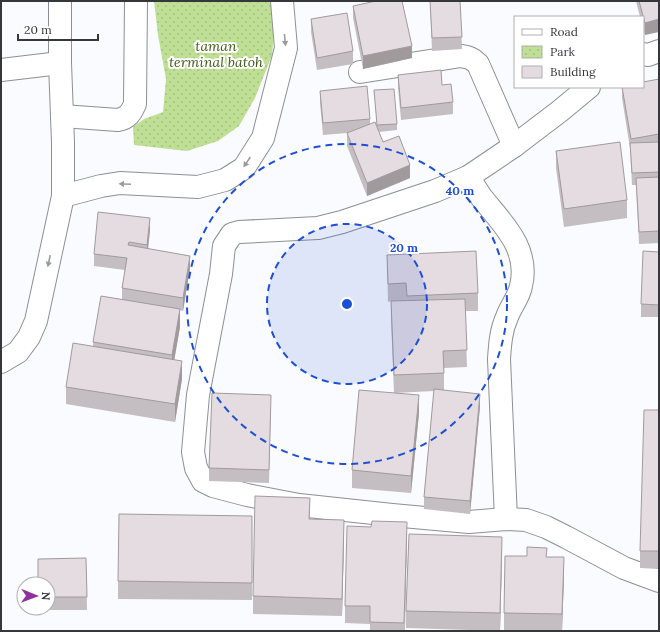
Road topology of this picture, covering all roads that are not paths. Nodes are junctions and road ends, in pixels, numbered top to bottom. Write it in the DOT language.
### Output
graph roads {
  1 [pos="60,1"];
  2 [pos="136,1"];
  3 [pos="282,1"];
  4 [pos="659,51"];
  5 [pos="644,54"];
  6 [pos="60,62"];
  7 [pos="1,70"];
  8 [pos="360,72"];
  9 [pos="588,88"];
  10 [pos="62,116"];
  11 [pos="514,146"];
  12 [pos="468,177"];
  13 [pos="62,196"];
  14 [pos="1,362"];
  15 [pos="506,519"];
  16 [pos="659,581"];
  1 -- 6 [label="street"];
  2 -- 10 [label="street"];
  3 -- 13 [label="street, one-way"];
  4 -- 5 [label="street"];
  6 -- 7 [label="street"];
  6 -- 10 [label="street"];
  8 -- 11 [label="street"];
  9 -- 11 [label="street"];
  10 -- 13 [label="street"];
  11 -- 12 [label="street"];
  12 -- 15 [label="street"];
  12 -- 15 [label="street"];
  13 -- 14 [label="street, one-way"];
  15 -- 16 [label="street"];
}
